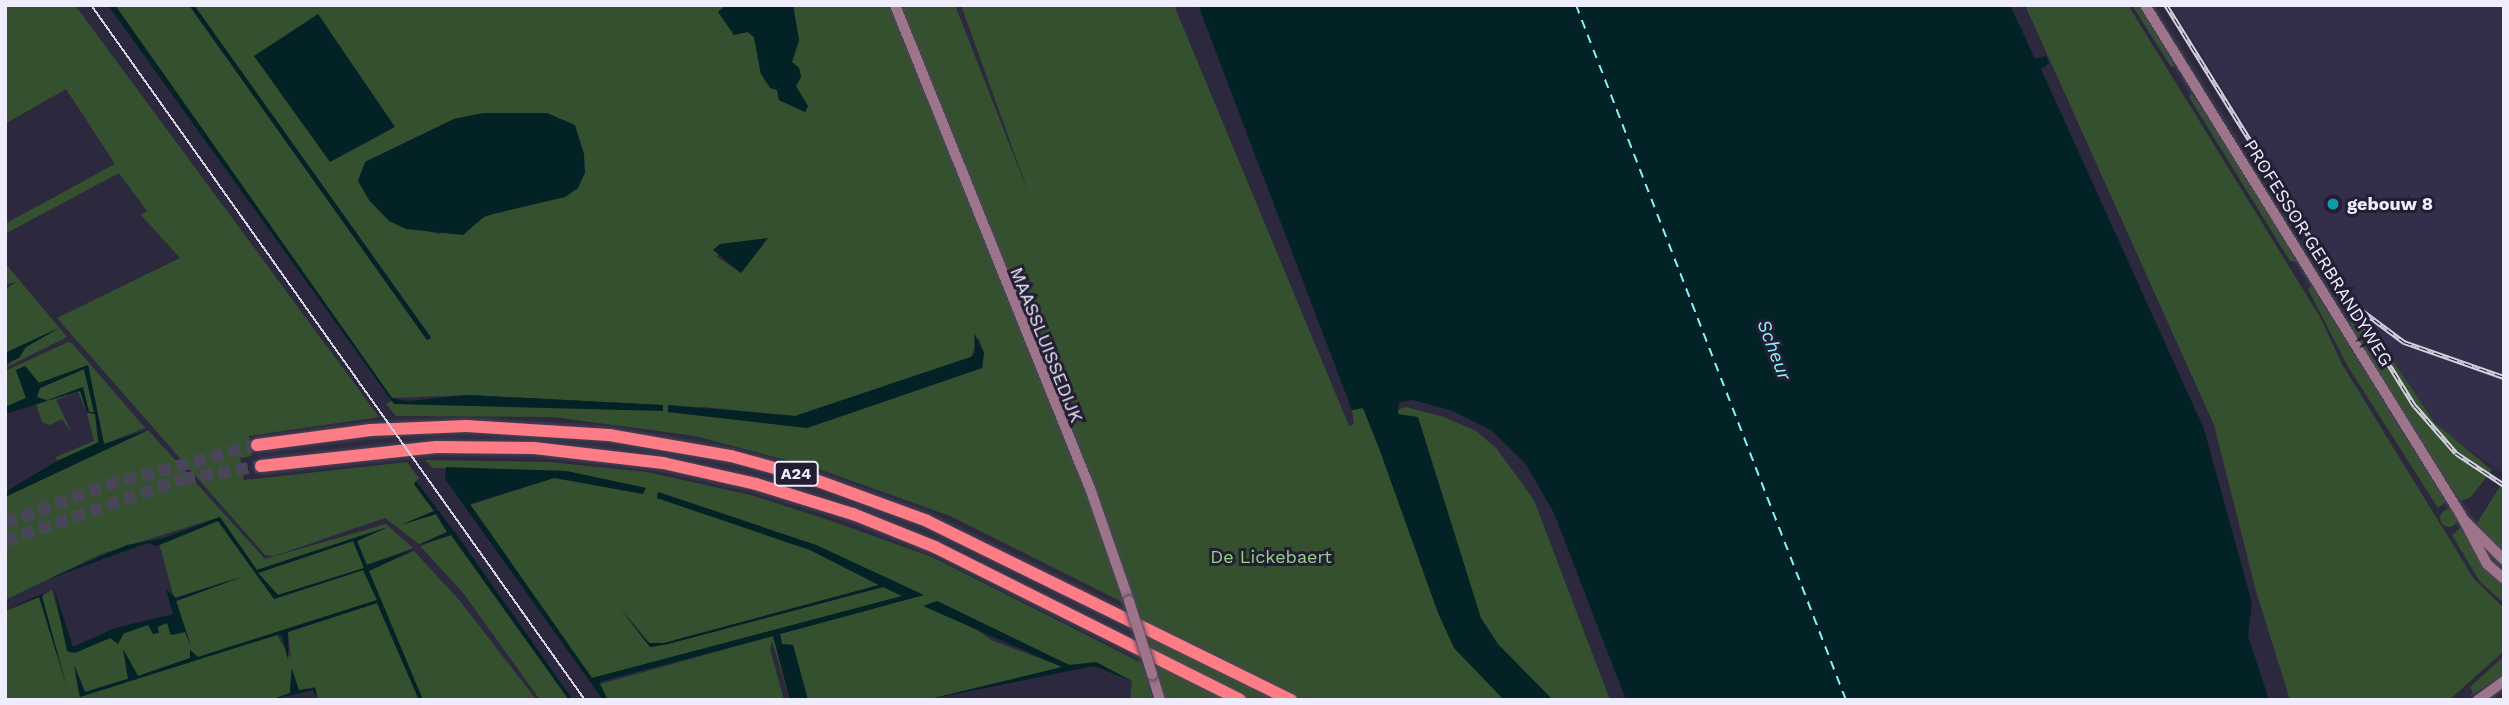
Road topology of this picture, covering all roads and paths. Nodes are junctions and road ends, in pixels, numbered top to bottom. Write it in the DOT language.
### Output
graph roads {
  1 [pos="895,5"];
  2 [pos="2145,5"];
  3 [pos="257,445"];
  4 [pos="261,466"];
  5 [pos="2463,518"];
  6 [pos="2504,560"];
  7 [pos="2504,579"];
  8 [pos="2504,681"];
  9 [pos="1160,700"];
  10 [pos="1240,700"];
  11 [pos="1291,700"];
  12 [pos="2478,700"];
  1 -- 9 [label="street, MAASSLUISSEDIJK, bridge"];
  2 -- 5 [label="street, PROFESSOR GERBRANDYWEG"];
  3 -- 11 [label="highway, A24"];
  4 -- 10 [label="highway, A24"];
  5 -- 6 [label="street, PROFESSOR GERBRANDYWEG"];
  5 -- 7 [label="street, PROFESSOR GERBRANDYWEG"];
  8 -- 12 [label="street"];
}
